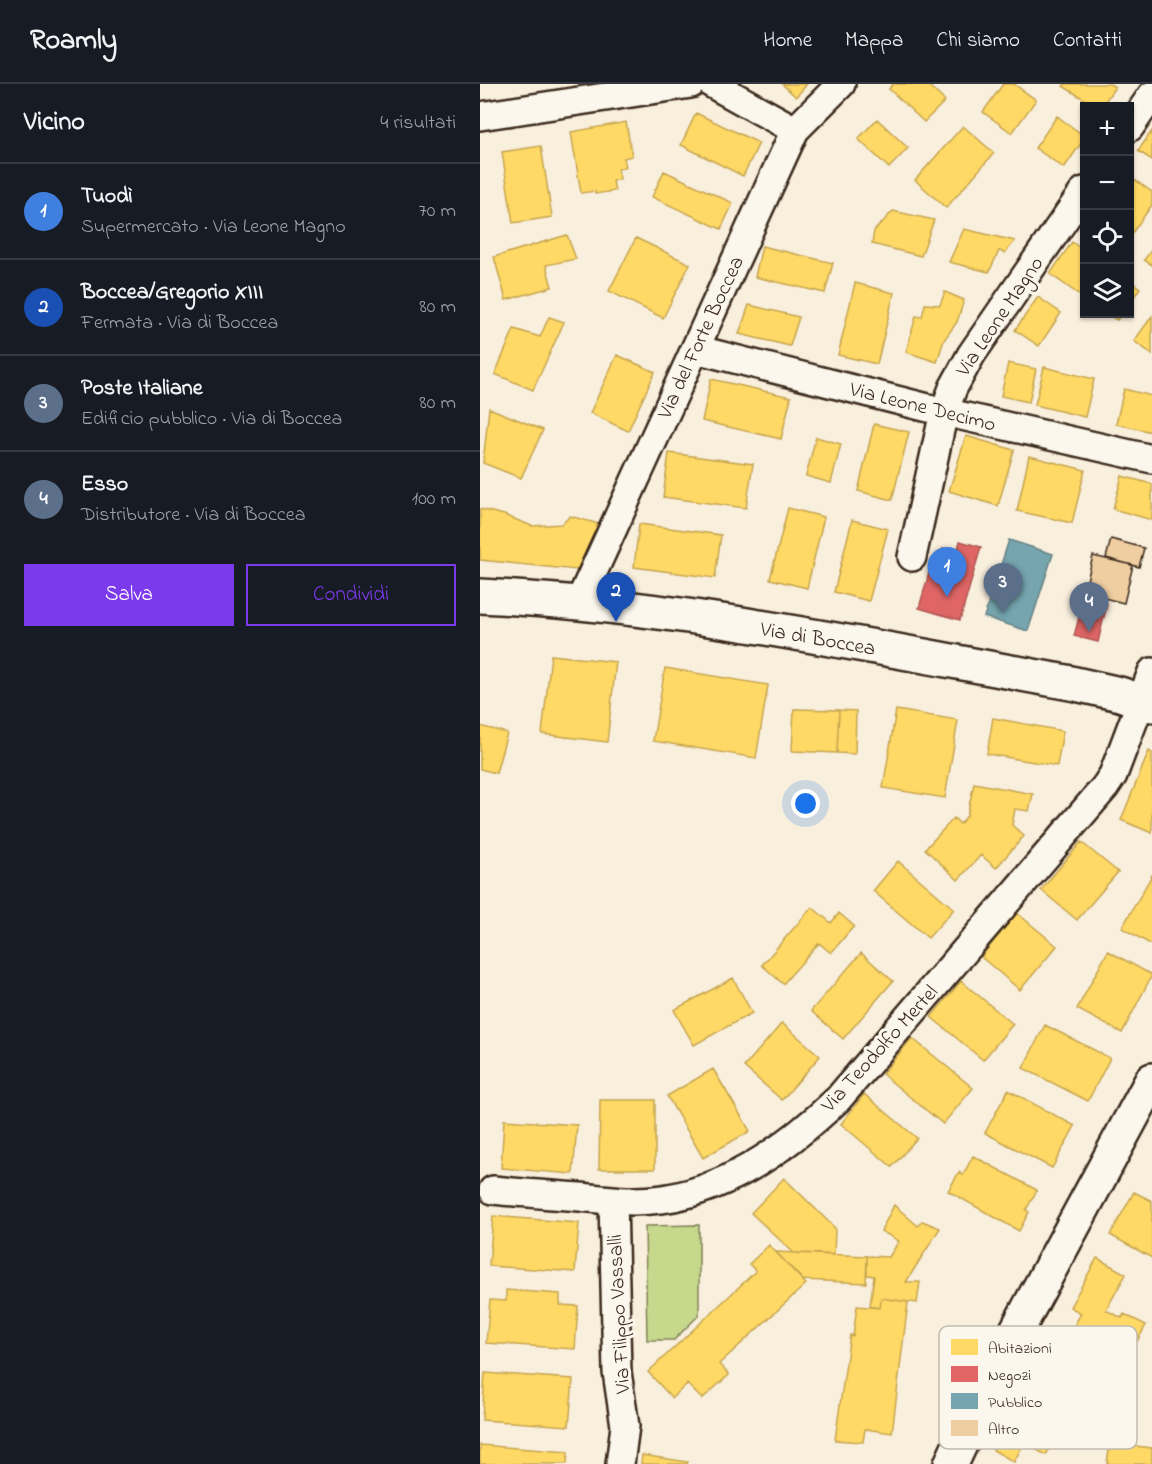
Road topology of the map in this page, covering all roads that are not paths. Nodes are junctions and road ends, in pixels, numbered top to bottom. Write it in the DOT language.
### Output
graph roads {
  1 [pos="692,84"];
  2 [pos="712,84"];
  3 [pos="841,84"];
  4 [pos="1152,95"];
  5 [pos="480,116"];
  6 [pos="1134,121"];
  7 [pos="795,130"];
  8 [pos="1080,196"];
  9 [pos="695,348"];
  10 [pos="944,412"];
  11 [pos="1152,459"];
  12 [pos="912,557"];
  13 [pos="480,596"];
  14 [pos="579,603"];
  15 [pos="1148,693"];
  16 [pos="1152,1080"];
  17 [pos="493,1190"];
  18 [pos="613,1200"];
  19 [pos="1019,1326"];
  20 [pos="958,1449"];
  21 [pos="620,1464"];
  22 [pos="951,1464"];
  1 -- 5 [label="street"];
  2 -- 7 [label="street"];
  3 -- 7 [label="street, Via del Forte Boccea"];
  4 -- 6 [label="street"];
  7 -- 9 [label="street, Via del Forte Boccea"];
  8 -- 10 [label="street, Via Leone Magno"];
  9 -- 10 [label="street, Via Leone Decimo"];
  9 -- 14 [label="street, Via del Forte Boccea"];
  10 -- 11 [label="street, Via Leone Decimo"];
  10 -- 12 [label="street, Via Leone Magno"];
  13 -- 14 [label="main road, Via di Boccea"];
  14 -- 15 [label="main road, Via di Boccea"];
  15 -- 18 [label="street, Via Teodolfo Mertel"];
  16 -- 19 [label="main road"];
  17 -- 18 [label="street, Via Teodolfo Mertel"];
  18 -- 21 [label="street, Via Filippo Vassalli"];
  20 -- 22 [label="main road"];
}
